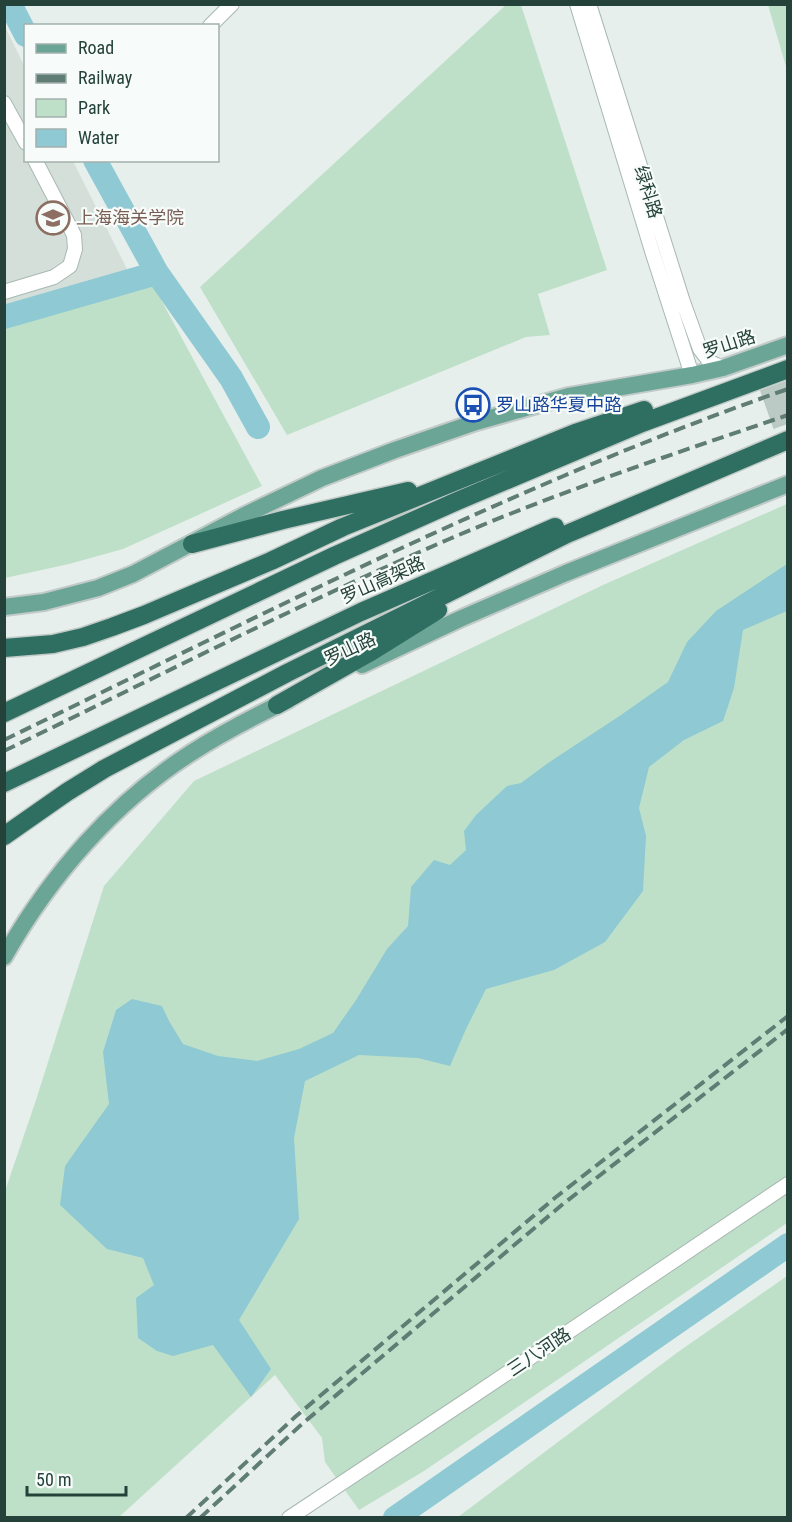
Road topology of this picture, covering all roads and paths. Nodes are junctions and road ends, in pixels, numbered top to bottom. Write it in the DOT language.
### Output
graph roads {
  1 [pos="232,4"];
  2 [pos="587,7"];
  3 [pos="212,24"];
  4 [pos="4,103"];
  5 [pos="24,139"];
  6 [pos="36,162"];
  7 [pos="4,292"];
  8 [pos="788,345"];
  9 [pos="788,367"];
  10 [pos="723,368"];
  11 [pos="692,375"];
  12 [pos="788,435"];
  13 [pos="788,440"];
  14 [pos="502,463"];
  15 [pos="788,484"];
  16 [pos="567,534"];
  17 [pos="192,544"];
  18 [pos="4,607"];
  19 [pos="4,648"];
  20 [pos="277,705"];
  21 [pos="4,713"];
  22 [pos="4,783"];
  23 [pos="8,834"];
  24 [pos="4,957"];
  25 [pos="788,1184"];
  26 [pos="295,1514"];
  1 -- 3 [label="street"];
  2 -- 10 [label="street, 绿科路"];
  2 -- 11 [label="street, 绿科路"];
  4 -- 5 [label="street"];
  6 -- 7 [label="street"];
  8 -- 10 [label="main road, 罗山路"];
  9 -- 14 [label="highway"];
  9 -- 21 [label="highway"];
  10 -- 11 [label="main road, 罗山路"];
  11 -- 17 [label="main road, 罗山路"];
  12 -- 22 [label="highway, 罗山高架路"];
  13 -- 16 [label="highway"];
  14 -- 17 [label="highway"];
  14 -- 19 [label="highway"];
  15 -- 20 [label="main road, 罗山路"];
  16 -- 20 [label="highway"];
  16 -- 23 [label="highway"];
  17 -- 18 [label="main road, 罗山路"];
  20 -- 24 [label="main road, 罗山路"];
  25 -- 26 [label="street, 三八河路"];
}
